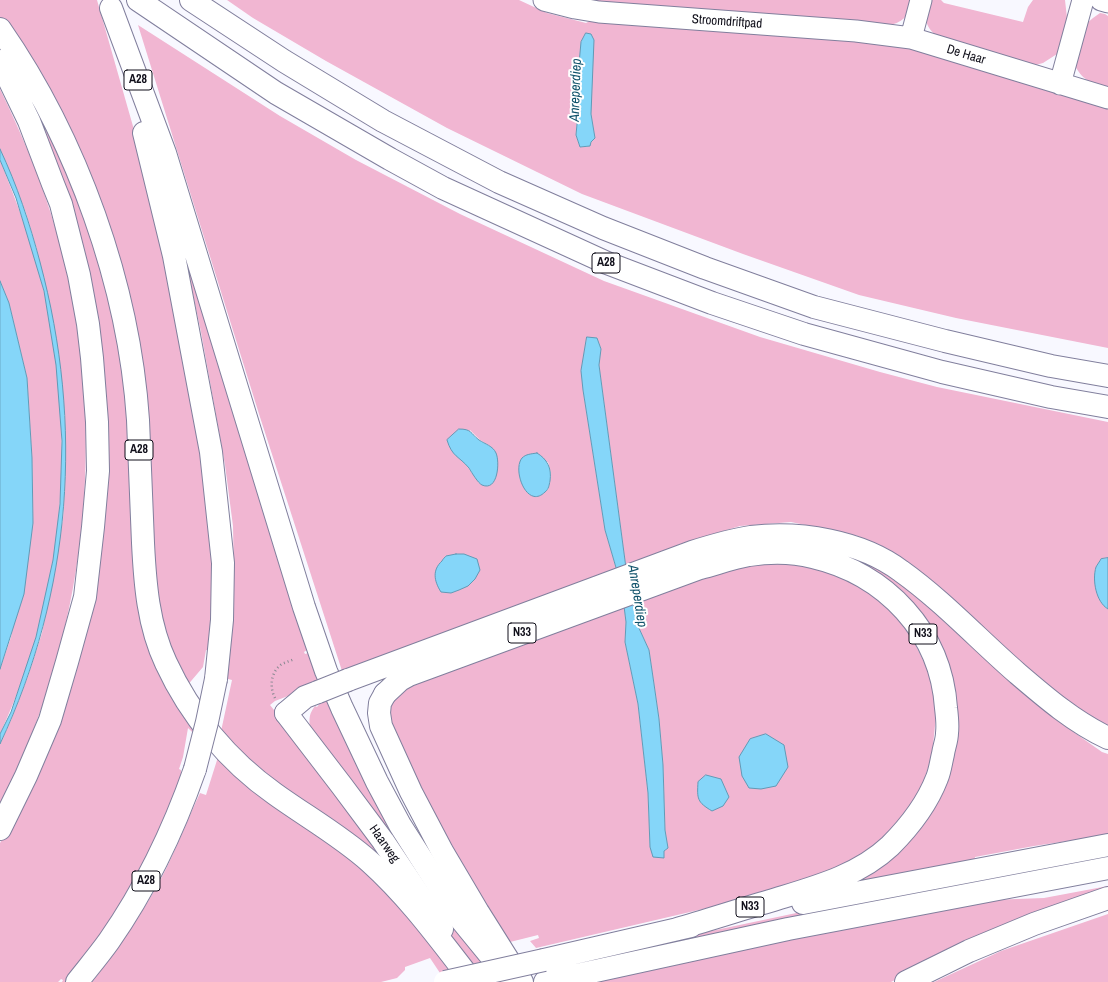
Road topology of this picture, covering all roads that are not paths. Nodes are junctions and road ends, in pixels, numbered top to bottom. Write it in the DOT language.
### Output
graph roads {
  1 [pos="191,0"];
  2 [pos="544,0"];
  3 [pos="921,0"];
  4 [pos="1083,0"];
  5 [pos="1101,0"];
  6 [pos="1108,2"];
  7 [pos="110,4"];
  8 [pos="144,4"];
  9 [pos="0,29"];
  10 [pos="911,38"];
  11 [pos="0,61"];
  12 [pos="1060,84"];
  13 [pos="1108,98"];
  14 [pos="1108,376"];
  15 [pos="1108,407"];
  16 [pos="644,579"];
  17 [pos="605,594"];
  18 [pos="1108,738"];
  19 [pos="0,828"];
  20 [pos="1108,845"];
  21 [pos="1108,868"];
  22 [pos="1108,898"];
  23 [pos="677,929"];
  24 [pos="550,981"];
  25 [pos="77,982"];
  26 [pos="445,982"];
  27 [pos="472,982"];
  28 [pos="512,982"];
  29 [pos="522,982"];
  30 [pos="906,982"];
  1 -- 14 [label="main road, A28"];
  2 -- 10 [label="street, Stroomdriftpad"];
  3 -- 10 [label="street"];
  4 -- 12 [label="street"];
  5 -- 6 [label="street"];
  7 -- 25 [label="main road, A28, bridge"];
  7 -- 28 [label="main road, A28"];
  8 -- 15 [label="main road, A28"];
  9 -- 27 [label="main road, A28"];
  10 -- 12 [label="street, De Haar"];
  11 -- 19 [label="main road"];
  12 -- 13 [label="street, De Haar"];
  16 -- 17 [label="main road, N33"];
  16 -- 18 [label="main road, N33"];
  16 -- 23 [label="main road, N33"];
  17 -- 27 [label="main road, Haarweg / N33, bridge"];
  17 -- 29 [label="main road, N33"];
  20 -- 23 [label="main road, N33"];
  21 -- 24 [label="main road, N33"];
  22 -- 30 [label="main road"];
  23 -- 26 [label="main road, N33, bridge"];
}
